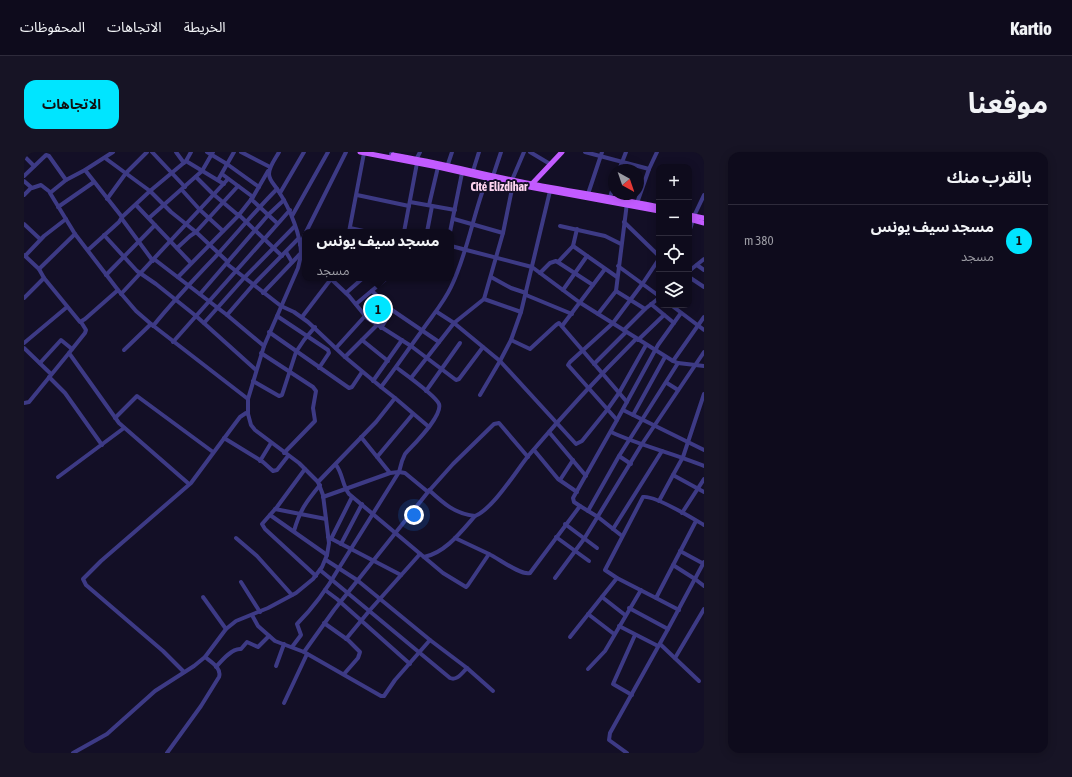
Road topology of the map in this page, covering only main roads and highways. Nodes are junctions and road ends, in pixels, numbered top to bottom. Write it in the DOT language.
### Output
graph roads {
  1 [pos="378,152"];
  2 [pos="562,152"];
  3 [pos="362,153"];
  4 [pos="391,153"];
  5 [pos="417,161"];
  6 [pos="447,167"];
  7 [pos="543,171"];
  8 [pos="512,182"];
  9 [pos="530,185"];
  10 [pos="542,188"];
  11 [pos="627,203"];
  12 [pos="656,206"];
  13 [pos="656,211"];
  14 [pos="692,217"];
  15 [pos="692,217"];
  16 [pos="704,218"];
  17 [pos="704,223"];
  1 -- 4 [label="main road"];
  2 -- 7 [label="main road"];
  3 -- 5 [label="main road"];
  4 -- 5 [label="main road"];
  5 -- 6 [label="main road"];
  5 -- 6 [label="main road"];
  6 -- 8 [label="main road"];
  6 -- 8 [label="main road"];
  7 -- 9 [label="main road"];
  7 -- 10 [label="main road"];
  8 -- 9 [label="main road"];
  9 -- 10 [label="main road"];
  10 -- 11 [label="main road"];
  10 -- 11 [label="main road"];
  11 -- 12 [label="main road"];
  11 -- 13 [label="main road"];
  14 -- 16 [label="main road"];
  15 -- 17 [label="main road"];
}
